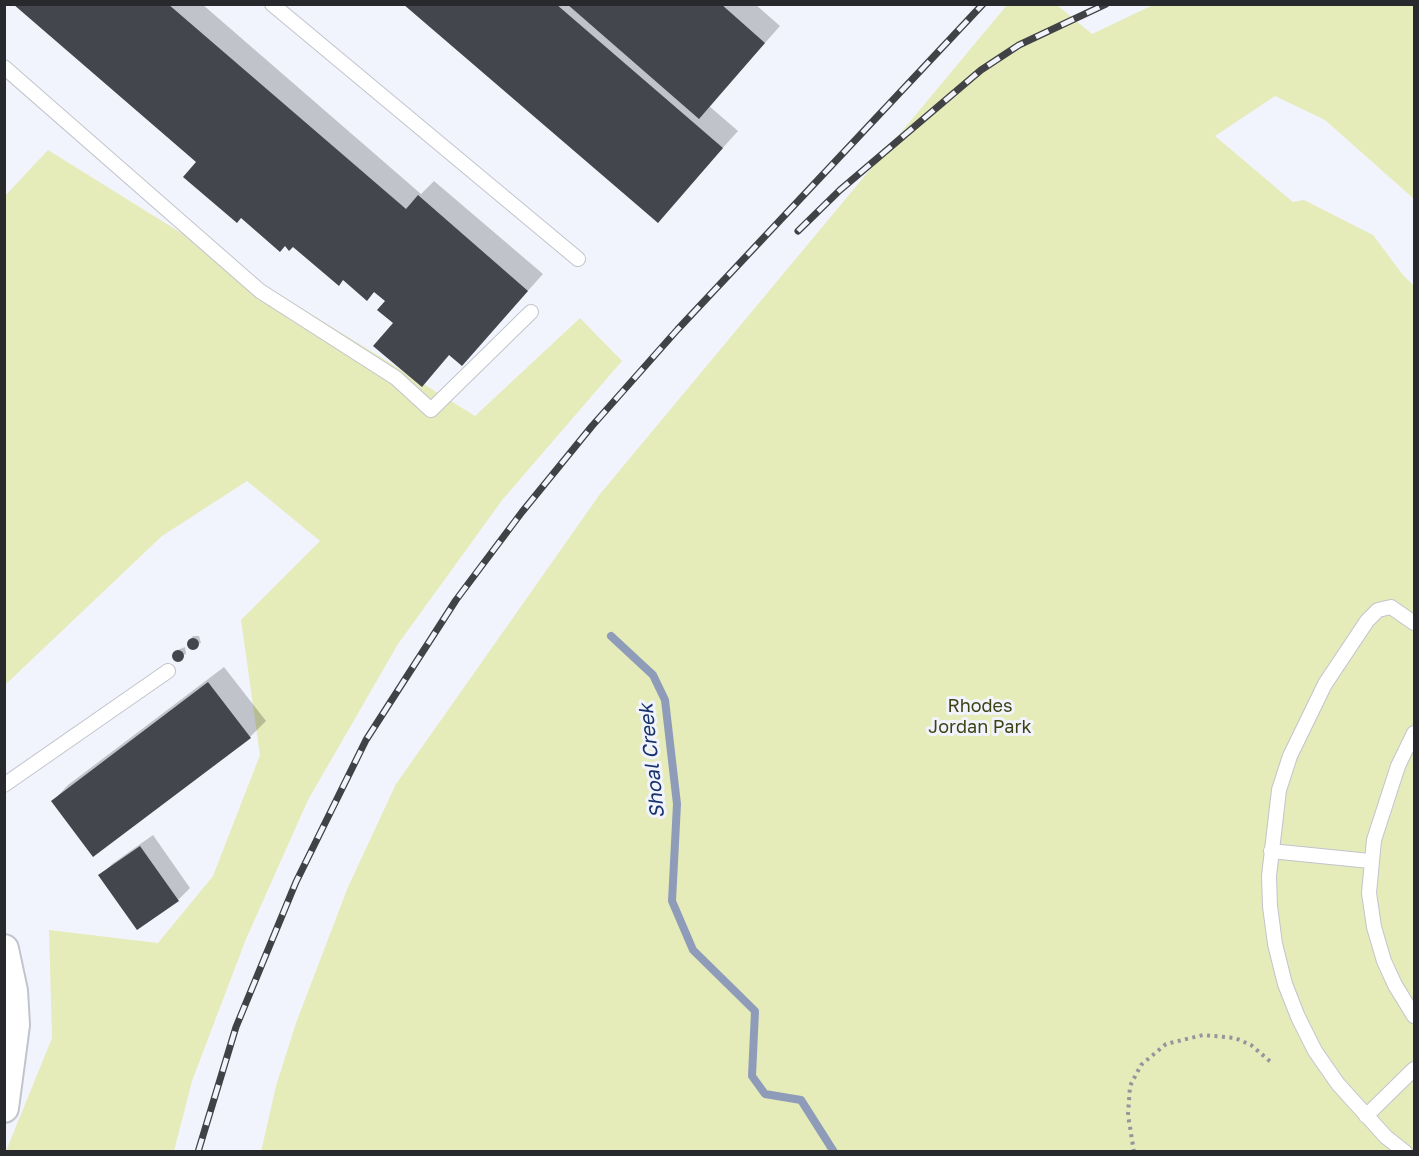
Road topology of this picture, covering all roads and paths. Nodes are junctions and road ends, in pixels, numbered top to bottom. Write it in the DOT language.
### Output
graph roads {
  1 [pos="272,4"];
  2 [pos="4,67"];
  3 [pos="578,259"];
  4 [pos="531,312"];
  5 [pos="1414,623"];
  6 [pos="168,671"];
  7 [pos="1414,734"];
  8 [pos="4,785"];
  9 [pos="1270,851"];
  10 [pos="1370,861"];
  11 [pos="4,949"];
  12 [pos="1414,1016"];
  13 [pos="1272,1063"];
  14 [pos="1414,1069"];
  15 [pos="4,1108"];
  16 [pos="1366,1116"];
  17 [pos="1134,1152"];
  18 [pos="1405,1152"];
  1 -- 3 [label="lane"];
  2 -- 4 [label="lane"];
  5 -- 9 [label="lane"];
  6 -- 8 [label="lane"];
  7 -- 10 [label="lane"];
  9 -- 10 [label="lane"];
  9 -- 16 [label="lane"];
  10 -- 12 [label="lane"];
  11 -- 15 [label="street"];
  13 -- 17 [label="path"];
  14 -- 16 [label="lane"];
  16 -- 18 [label="lane"];
}
